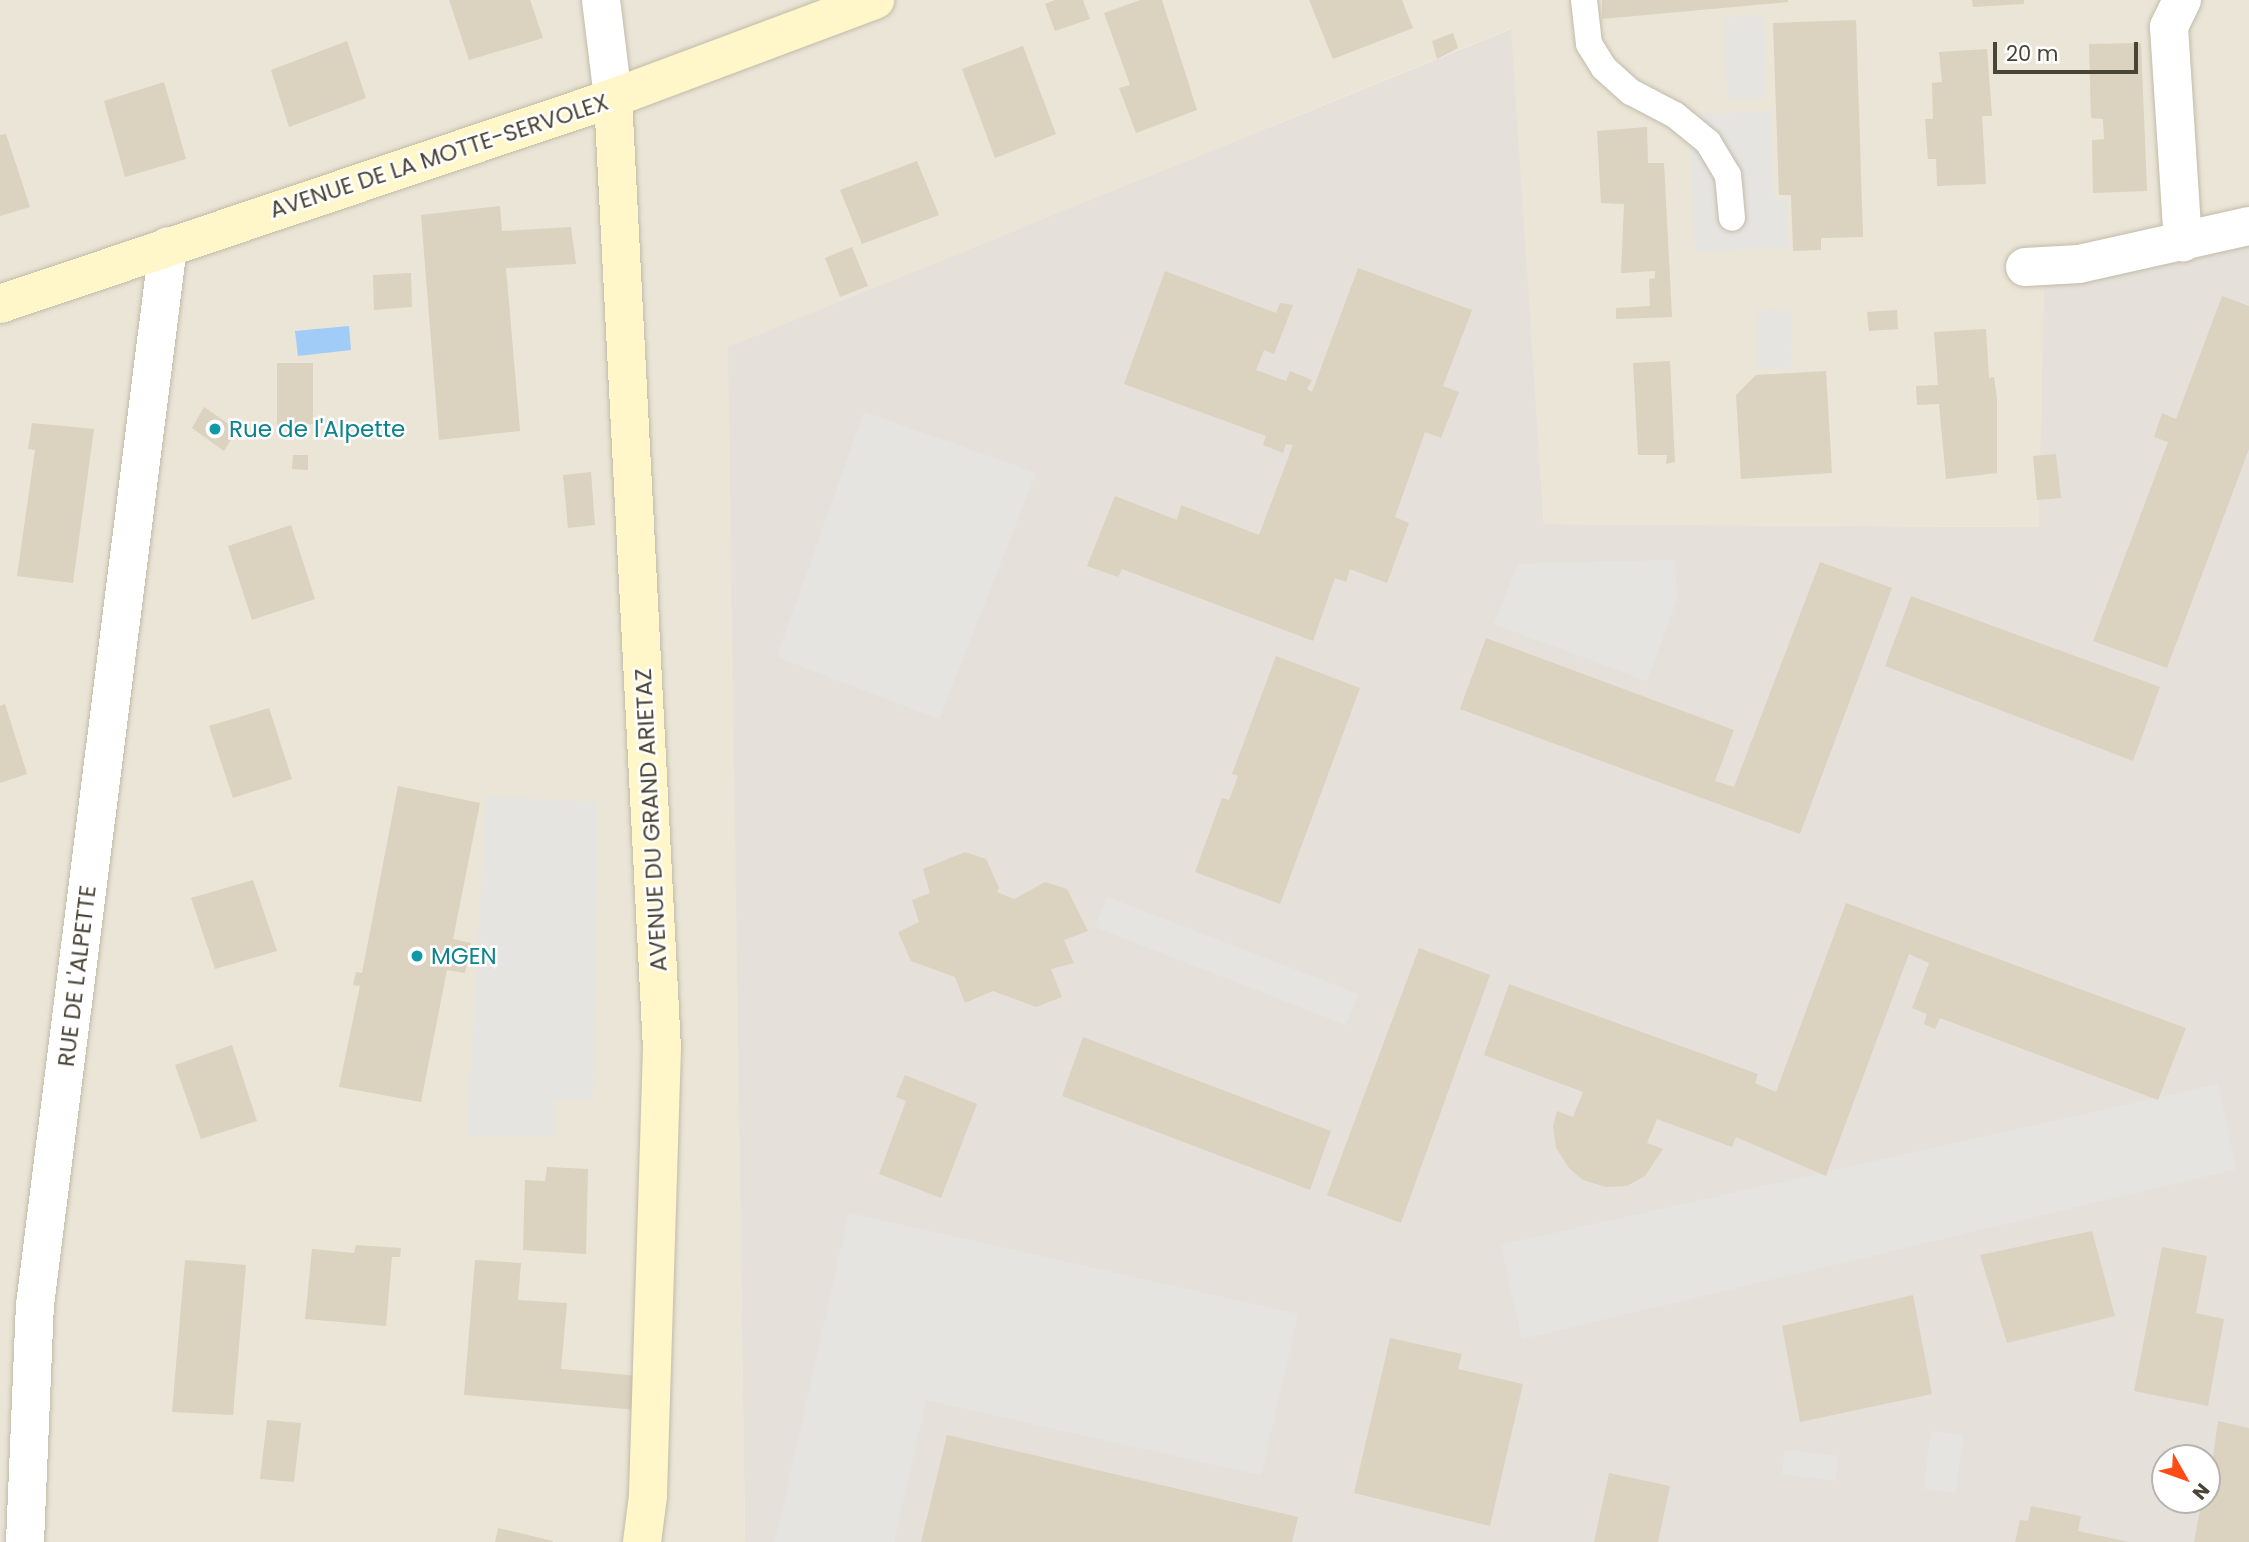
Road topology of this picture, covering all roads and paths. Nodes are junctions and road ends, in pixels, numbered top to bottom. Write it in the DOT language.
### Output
graph roads {
  1 [pos="601,0"];
  2 [pos="875,0"];
  3 [pos="1584,0"];
  4 [pos="2182,0"];
  5 [pos="613,98"];
  6 [pos="1732,218"];
  7 [pos="2249,226"];
  8 [pos="2183,243"];
  9 [pos="168,246"];
  10 [pos="2025,267"];
  11 [pos="0,304"];
  12 [pos="25,1542"];
  13 [pos="642,1542"];
  1 -- 5 [label="street"];
  2 -- 5 [label="main road, AVENUE DE LA MOTTE-SERVOLEX"];
  3 -- 6 [label="lane"];
  4 -- 8 [label="street"];
  5 -- 9 [label="main road, AVENUE DE LA MOTTE-SERVOLEX"];
  5 -- 13 [label="main road, AVENUE DU GRAND ARIETAZ"];
  7 -- 8 [label="street"];
  8 -- 10 [label="street"];
  9 -- 11 [label="main road, AVENUE DE LA MOTTE-SERVOLEX"];
  9 -- 12 [label="street, RUE DE L'ALPETTE"];
}
